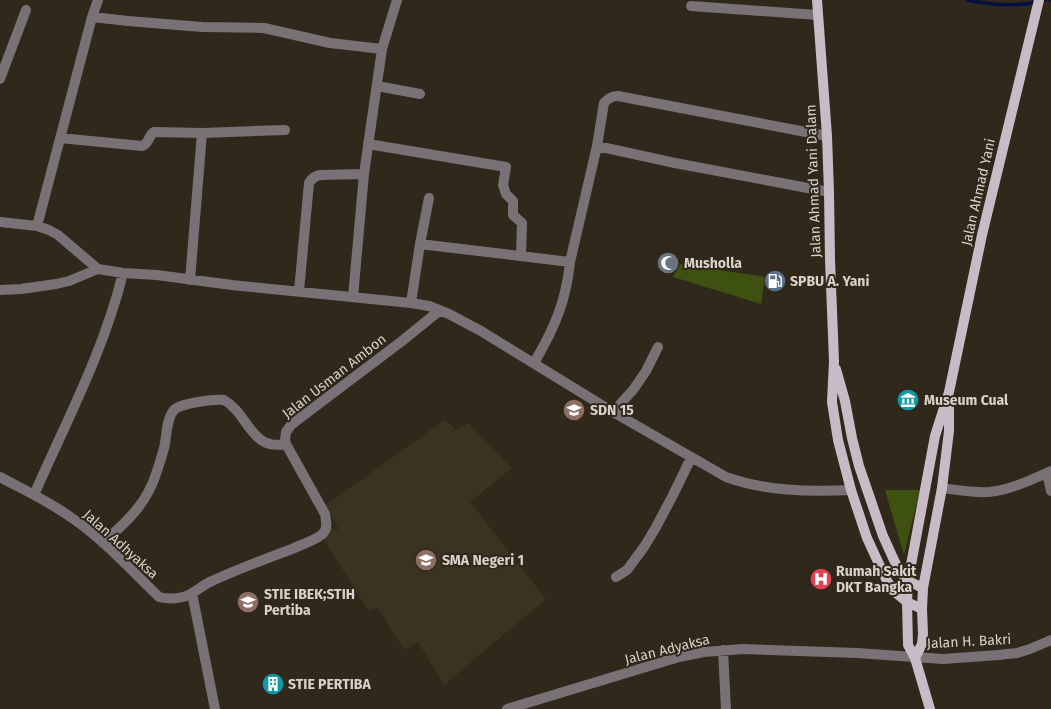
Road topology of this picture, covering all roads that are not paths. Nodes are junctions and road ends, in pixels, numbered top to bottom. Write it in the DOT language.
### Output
graph roads {
  1 [pos="98,0"];
  2 [pos="397,0"];
  3 [pos="817,0"];
  4 [pos="1039,0"];
  5 [pos="691,6"];
  6 [pos="26,10"];
  7 [pos="818,15"];
  8 [pos="92,17"];
  9 [pos="382,49"];
  10 [pos="0,79"];
  11 [pos="377,86"];
  12 [pos="420,94"];
  13 [pos="284,130"];
  14 [pos="202,134"];
  15 [pos="827,136"];
  16 [pos="60,138"];
  17 [pos="368,144"];
  18 [pos="597,146"];
  19 [pos="364,174"];
  20 [pos="829,192"];
  21 [pos="429,198"];
  22 [pos="0,222"];
  23 [pos="37,226"];
  24 [pos="420,244"];
  25 [pos="521,256"];
  26 [pos="570,262"];
  27 [pos="98,269"];
  28 [pos="124,273"];
  29 [pos="190,280"];
  30 [pos="0,290"];
  31 [pos="299,291"];
  32 [pos="353,297"];
  33 [pos="411,303"];
  34 [pos="439,311"];
  35 [pos="658,347"];
  36 [pos="834,361"];
  37 [pos="534,364"];
  38 [pos="949,392"];
  39 [pos="613,412"];
  40 [pos="286,444"];
  41 [pos="691,458"];
  42 [pos="1049,472"];
  43 [pos="0,477"];
  44 [pos="942,488"];
  45 [pos="851,490"];
  46 [pos="1051,491"];
  47 [pos="34,495"];
  48 [pos="103,543"];
  49 [pos="616,577"];
  50 [pos="908,581"];
  51 [pos="923,588"];
  52 [pos="188,595"];
  53 [pos="907,602"];
  54 [pos="922,609"];
  55 [pos="1051,640"];
  56 [pos="723,650"];
  57 [pos="886,656"];
  58 [pos="915,658"];
  59 [pos="215,709"];
  60 [pos="507,709"];
  61 [pos="726,709"];
  62 [pos="930,709"];
  1 -- 8 [label="street"];
  2 -- 9 [label="street"];
  3 -- 7 [label="main road, Jalan Ahmad Yani Dalam"];
  4 -- 38 [label="main road, Jalan Ahmad Yani"];
  5 -- 7 [label="street"];
  6 -- 10 [label="street"];
  7 -- 15 [label="main road, Jalan Ahmad Yani Dalam"];
  8 -- 9 [label="street"];
  8 -- 16 [label="street"];
  9 -- 11 [label="street"];
  11 -- 12 [label="street"];
  11 -- 17 [label="street"];
  13 -- 14 [label="street"];
  14 -- 16 [label="street"];
  14 -- 29 [label="street"];
  15 -- 18 [label="street"];
  15 -- 20 [label="main road, Jalan Ahmad Yani Dalam"];
  16 -- 23 [label="street"];
  17 -- 19 [label="street"];
  17 -- 25 [label="street"];
  18 -- 20 [label="street"];
  18 -- 26 [label="street"];
  19 -- 31 [label="street"];
  19 -- 32 [label="street"];
  20 -- 36 [label="main road, Jalan Ahmad Yani Dalam"];
  21 -- 24 [label="street"];
  22 -- 23 [label="street"];
  23 -- 27 [label="street"];
  24 -- 25 [label="street"];
  24 -- 33 [label="street"];
  25 -- 26 [label="street"];
  26 -- 37 [label="street"];
  27 -- 28 [label="street"];
  27 -- 30 [label="street"];
  28 -- 29 [label="street"];
  28 -- 47 [label="street"];
  29 -- 31 [label="street"];
  31 -- 32 [label="street"];
  32 -- 33 [label="street"];
  33 -- 34 [label="street"];
  34 -- 37 [label="street"];
  34 -- 40 [label="street, Jalan Usman Ambon"];
  35 -- 39 [label="street"];
  36 -- 45 [label="main road, Jalan Ahmad Yani Dalam"];
  36 -- 50 [label="main road, Jalan Ahmad Yani Dalam"];
  37 -- 39 [label="street"];
  38 -- 44 [label="main road, Jalan Ahmad Yani"];
  38 -- 50 [label="main road, Jalan Ahmad Yani"];
  39 -- 41 [label="street"];
  40 -- 48 [label="street"];
  40 -- 52 [label="street"];
  41 -- 45 [label="street"];
  41 -- 49 [label="street"];
  42 -- 44 [label="street"];
  42 -- 46 [label="street"];
  43 -- 47 [label="street, Jalan Adhyaksa"];
  44 -- 51 [label="main road, Jalan Ahmad Yani"];
  45 -- 53 [label="main road, Jalan Ahmad Yani Dalam"];
  47 -- 48 [label="street, Jalan Adhyaksa"];
  48 -- 52 [label="street, Jalan Adhyaksa"];
  50 -- 51 [label="main road, Jalan Ahmad Yani Dalam"];
  50 -- 53 [label="main road, Jalan Ahmad Yani"];
  51 -- 54 [label="main road, Jalan Ahmad Yani"];
  52 -- 59 [label="street"];
  53 -- 54 [label="main road, Jalan Ahmad Yani Dalam"];
  53 -- 58 [label="main road, Jalan Ahmad Yani"];
  54 -- 58 [label="main road, Jalan Ahmad Yani"];
  55 -- 58 [label="street, Jalan H. Bakri"];
  56 -- 57 [label="street, Jalan Adyaksa"];
  56 -- 60 [label="street, Jalan Adyaksa"];
  56 -- 61 [label="street"];
  57 -- 58 [label="street, Jalan H. Bakri"];
  58 -- 62 [label="main road, Jalan Ahmad Yani"];
}
